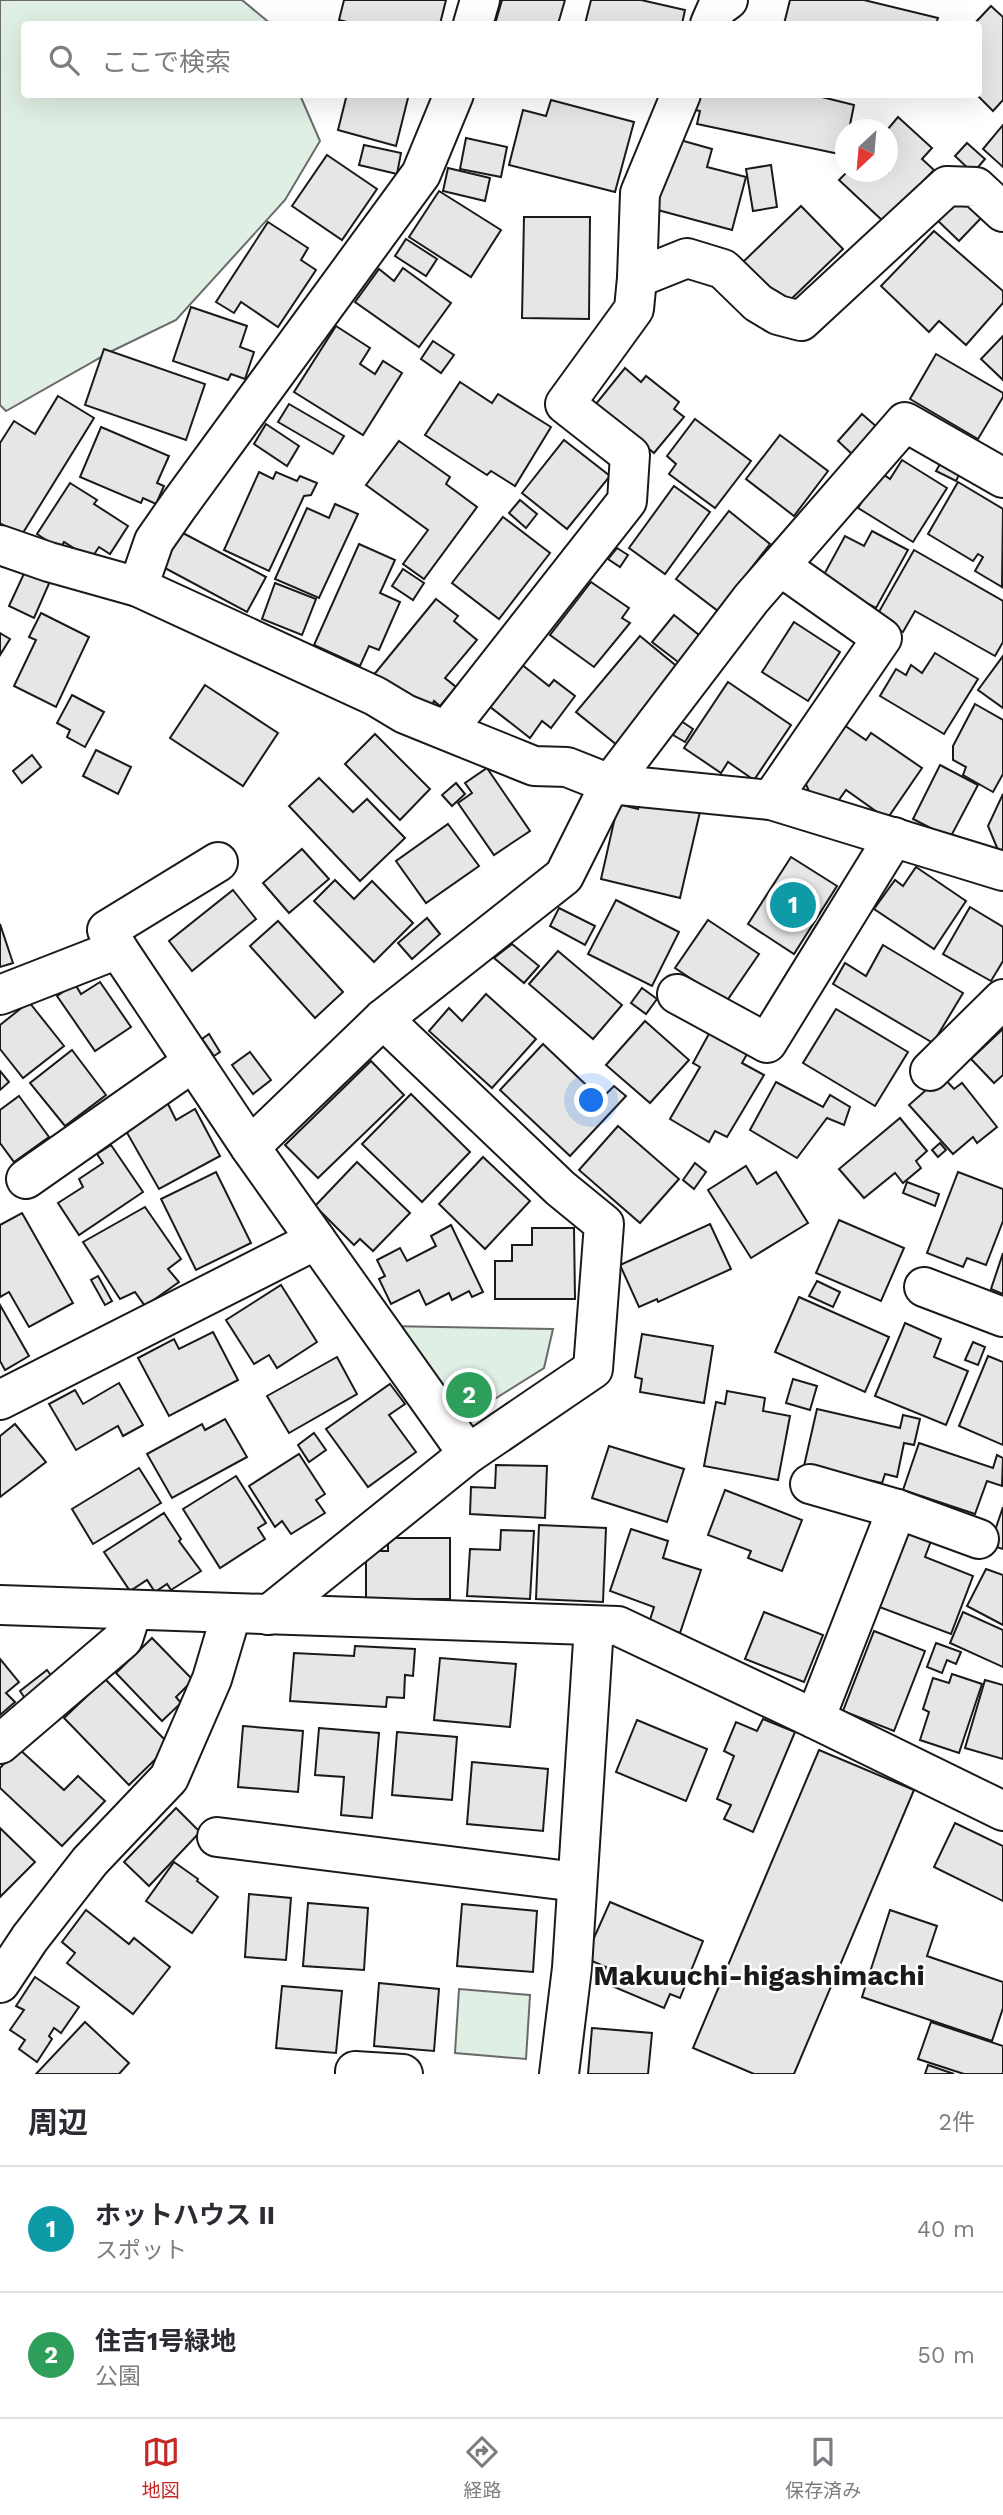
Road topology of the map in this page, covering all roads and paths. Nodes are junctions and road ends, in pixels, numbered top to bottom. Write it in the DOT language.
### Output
graph roads {
  1 [pos="480,0"];
  2 [pos="474,21"];
  3 [pos="452,98"];
  4 [pos="679,98"];
  5 [pos="1003,212"];
  6 [pos="637,278"];
  7 [pos="1003,478"];
  8 [pos="0,545"];
  9 [pos="780,566"];
  10 [pos="138,587"];
  11 [pos="448,729"];
  12 [pos="610,783"];
  13 [pos="771,800"];
  14 [pos="894,837"];
  15 [pos="218,862"];
  16 [pos="1003,871"];
  17 [pos="118,949"];
  18 [pos="677,994"];
  19 [pos="0,995"];
  20 [pos="1003,999"];
  21 [pos="383,1019"];
  22 [pos="193,1062"];
  23 [pos="930,1071"];
  24 [pos="250,1147"];
  25 [pos="26,1179"];
  26 [pos="316,1240"];
  27 [pos="924,1287"];
  28 [pos="1003,1317"];
  29 [pos="0,1400"];
  30 [pos="468,1454"];
  31 [pos="810,1484"];
  32 [pos="897,1509"];
  33 [pos="979,1539"];
  34 [pos="0,1605"];
  35 [pos="132,1611"];
  36 [pos="231,1615"];
  37 [pos="268,1615"];
  38 [pos="594,1626"];
  39 [pos="815,1719"];
  40 [pos="0,1744"];
  41 [pos="1003,1811"];
  42 [pos="217,1837"];
  43 [pos="577,1882"];
  44 [pos="0,1983"];
  45 [pos="355,2074"];
  46 [pos="403,2074"];
  47 [pos="559,2074"];
  1 -- 2 [label="street"];
  3 -- 10 [label="street"];
  4 -- 6 [label="street"];
  5 -- 6 [label="street"];
  6 -- 11 [label="street"];
  7 -- 9 [label="street"];
  8 -- 10 [label="street"];
  9 -- 12 [label="street"];
  9 -- 13 [label="street"];
  10 -- 11 [label="street"];
  11 -- 12 [label="street"];
  12 -- 13 [label="street"];
  12 -- 21 [label="street"];
  13 -- 14 [label="street"];
  14 -- 16 [label="street"];
  14 -- 18 [label="street"];
  15 -- 17 [label="street"];
  17 -- 19 [label="street"];
  17 -- 22 [label="street"];
  20 -- 23 [label="street"];
  21 -- 24 [label="street"];
  21 -- 30 [label="street"];
  22 -- 24 [label="street"];
  22 -- 25 [label="street"];
  24 -- 26 [label="street"];
  26 -- 29 [label="street"];
  26 -- 30 [label="street"];
  27 -- 28 [label="street"];
  30 -- 37 [label="street"];
  31 -- 32 [label="street"];
  32 -- 33 [label="street"];
  32 -- 39 [label="street"];
  34 -- 35 [label="street"];
  35 -- 36 [label="street"];
  35 -- 40 [label="street"];
  36 -- 37 [label="street"];
  36 -- 44 [label="street"];
  37 -- 38 [label="street"];
  38 -- 39 [label="street"];
  38 -- 43 [label="street"];
  39 -- 41 [label="street"];
  42 -- 43 [label="street"];
  43 -- 47 [label="street"];
  45 -- 46 [label="street"];
}
